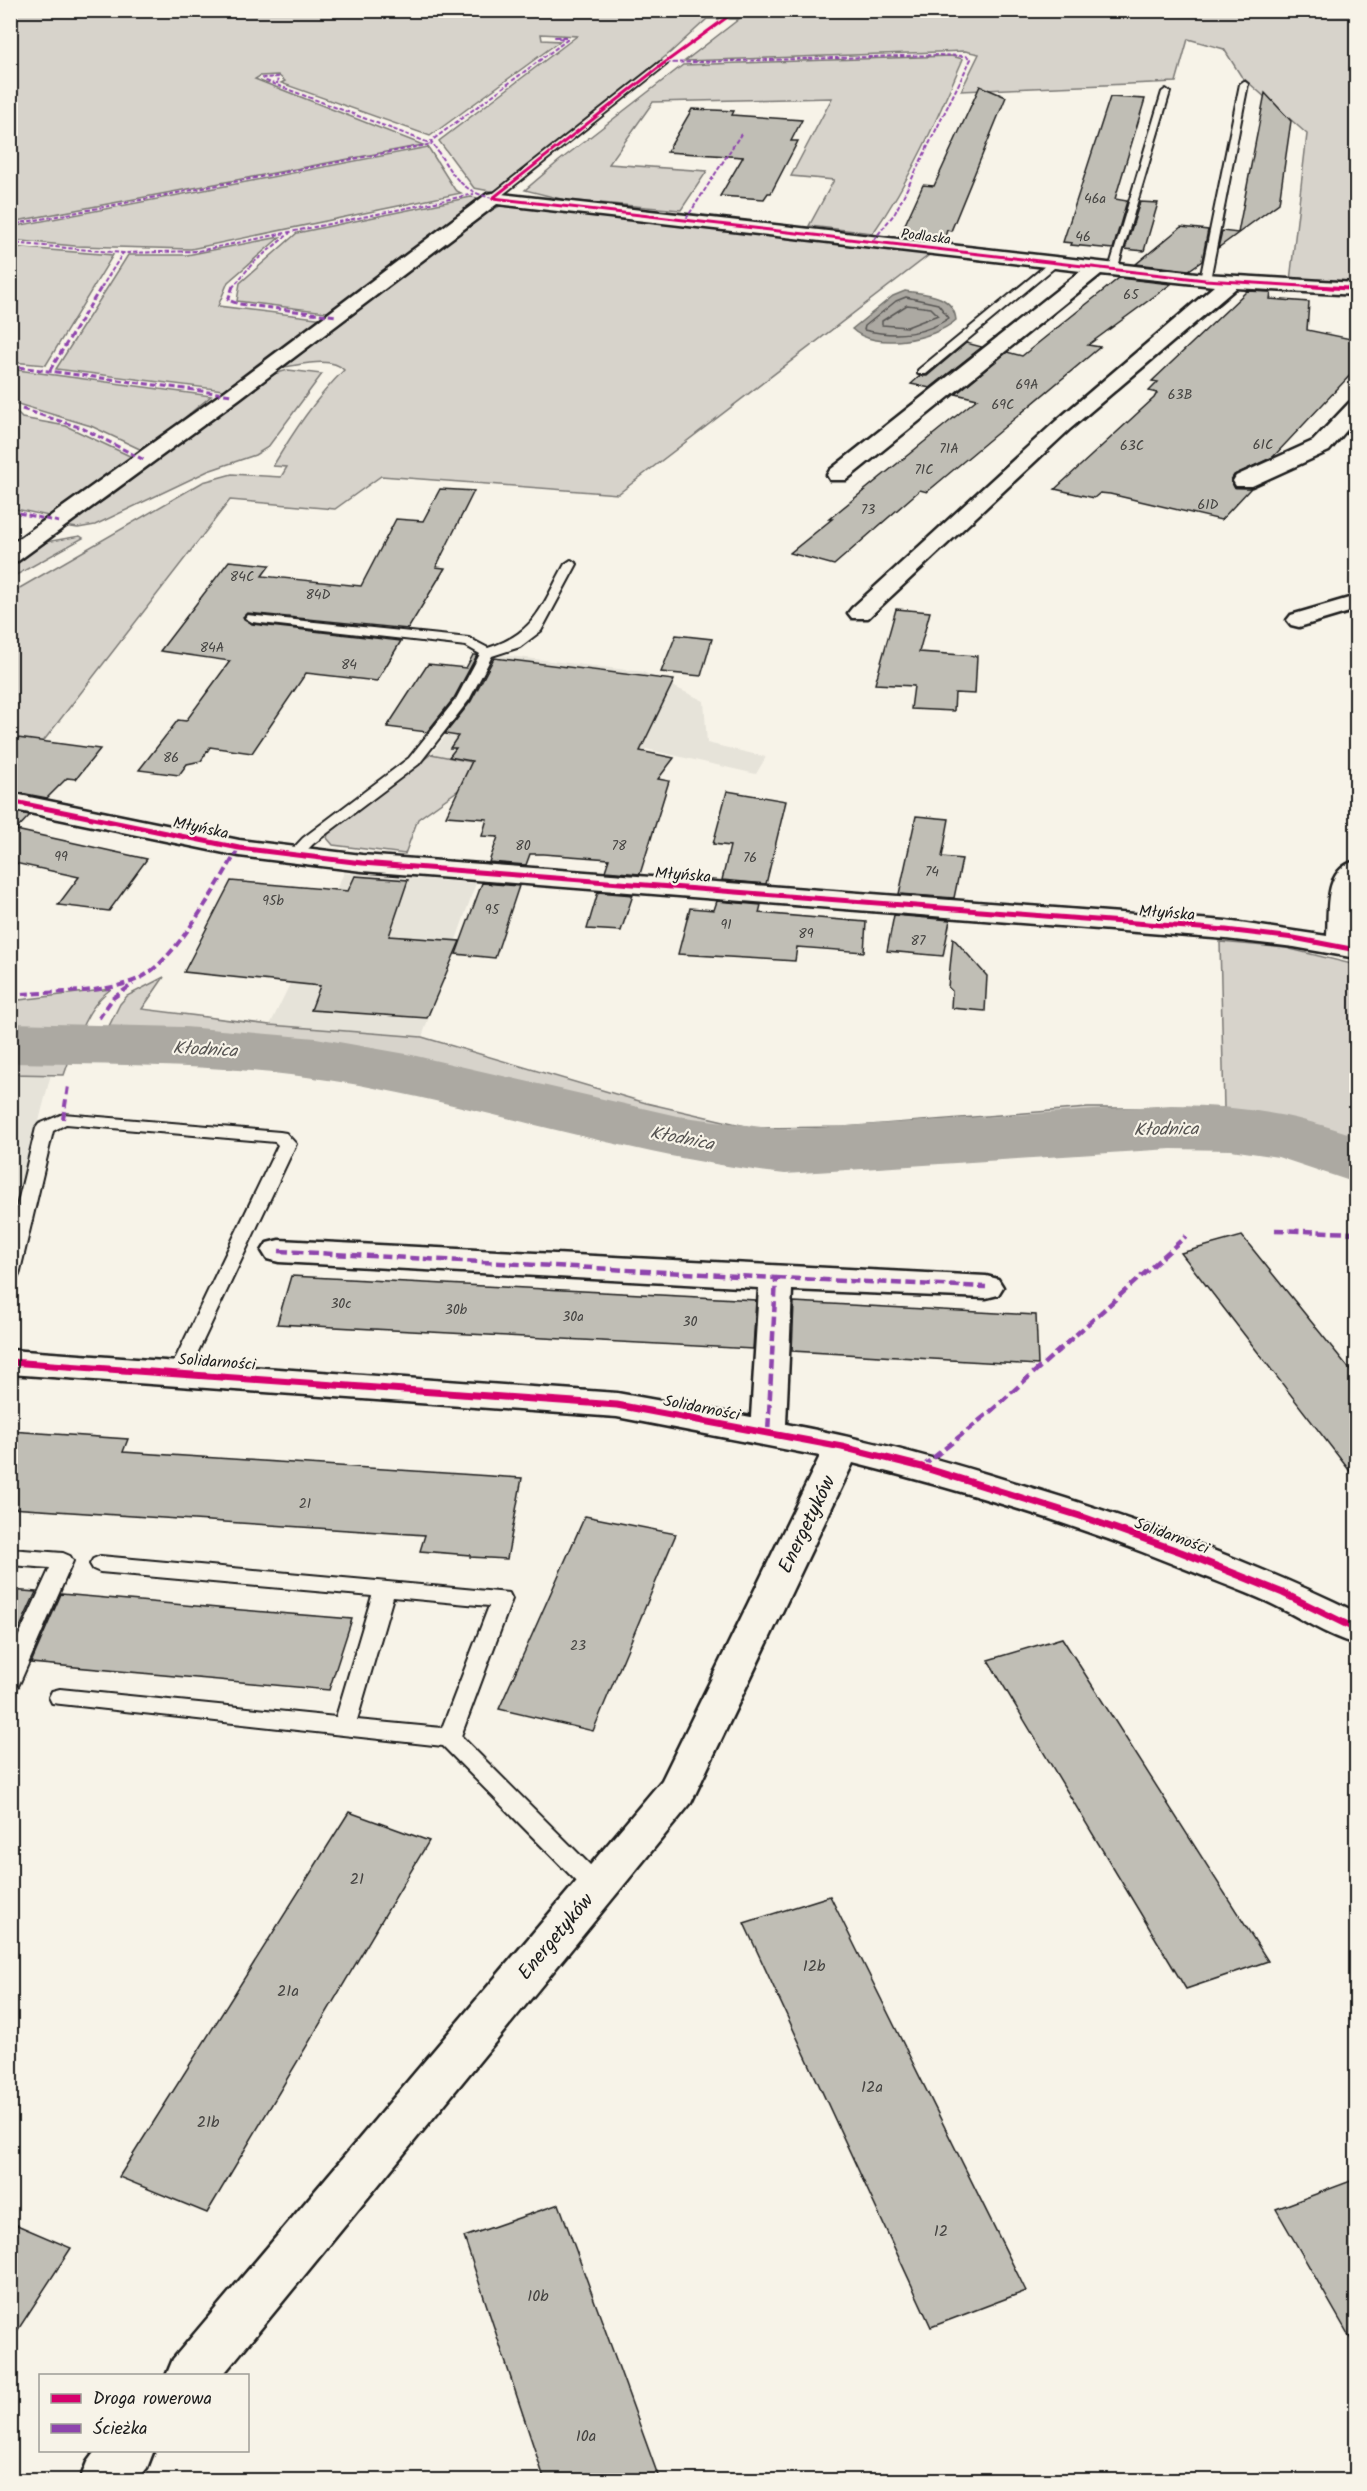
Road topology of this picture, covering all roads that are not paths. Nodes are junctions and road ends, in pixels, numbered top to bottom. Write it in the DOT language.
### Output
graph roads {
  1 [pos="663,64"];
  2 [pos="1244,84"];
  3 [pos="1166,92"];
  4 [pos="493,198"];
  5 [pos="1054,263"];
  6 [pos="1105,269"];
  7 [pos="1205,280"];
  8 [pos="1231,282"];
  9 [pos="1356,289"];
  10 [pos="922,372"];
  11 [pos="1356,407"];
  12 [pos="838,475"];
  13 [pos="1244,482"];
  14 [pos="10,556"];
  15 [pos="571,564"];
  16 [pos="1356,603"];
  17 [pos="860,613"];
  18 [pos="252,618"];
  19 [pos="1299,620"];
  20 [pos="487,653"];
  21 [pos="10,801"];
  22 [pos="294,855"];
  23 [pos="1356,869"];
  24 [pos="1349,948"];
  25 [pos="279,1251"];
  26 [pos="10,1275"];
  27 [pos="776,1278"];
  28 [pos="986,1287"];
  29 [pos="11,1363"];
  30 [pos="179,1372"];
  31 [pos="768,1433"];
  32 [pos="842,1447"];
  33 [pos="10,1557"];
  34 [pos="100,1564"];
  35 [pos="385,1588"];
  36 [pos="1356,1629"];
  37 [pos="10,1680"];
  38 [pos="60,1697"];
  39 [pos="344,1727"];
  40 [pos="449,1738"];
  41 [pos="597,1887"];
  42 [pos="192,2374"];
  43 [pos="128,2452"];
  44 [pos="105,2481"];
  1 -- 4 [label="lane"];
  2 -- 7 [label="lane"];
  3 -- 6 [label="lane"];
  4 -- 5 [label="street, Podlaska"];
  4 -- 14 [label="street"];
  5 -- 6 [label="street, Podlaska"];
  5 -- 10 [label="lane"];
  6 -- 7 [label="street, Podlaska"];
  6 -- 12 [label="street"];
  7 -- 8 [label="street, Podlaska"];
  8 -- 9 [label="street, Podlaska"];
  8 -- 17 [label="street"];
  11 -- 13 [label="street"];
  15 -- 20 [label="lane"];
  16 -- 19 [label="street"];
  18 -- 20 [label="lane"];
  20 -- 22 [label="lane"];
  21 -- 22 [label="street, Młyńska"];
  22 -- 24 [label="street, Młyńska"];
  23 -- 24 [label="street"];
  25 -- 27 [label="street"];
  26 -- 30 [label="lane"];
  27 -- 28 [label="street"];
  27 -- 31 [label="street"];
  29 -- 30 [label="street, Solidarności"];
  30 -- 31 [label="street, Solidarności"];
  31 -- 32 [label="street, Solidarności"];
  32 -- 36 [label="street, Solidarności"];
  32 -- 41 [label="street, Energetyków"];
  33 -- 37 [label="lane"];
  34 -- 35 [label="lane"];
  35 -- 39 [label="lane"];
  35 -- 40 [label="lane"];
  38 -- 39 [label="lane"];
  39 -- 40 [label="lane"];
  40 -- 41 [label="lane"];
  41 -- 42 [label="street, Energetyków"];
  43 -- 44 [label="street"];
}
